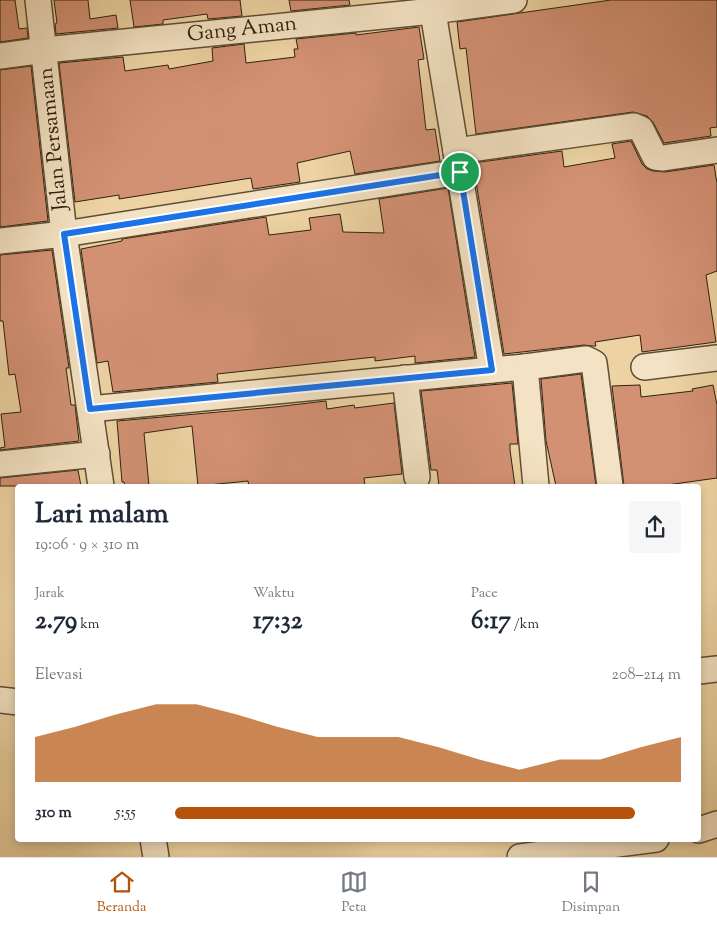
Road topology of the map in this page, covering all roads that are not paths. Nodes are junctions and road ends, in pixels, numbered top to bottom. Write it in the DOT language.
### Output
graph roads {
  1 [pos="38,0"];
  2 [pos="514,0"];
  3 [pos="432,5"];
  4 [pos="45,50"];
  5 [pos="0,56"];
  6 [pos="717,150"];
  7 [pos="458,162"];
  8 [pos="64,234"];
  9 [pos="0,241"];
  10 [pos="717,358"];
  11 [pos="525,366"];
  12 [pos="644,368"];
  13 [pos="492,370"];
  14 [pos="405,378"];
  15 [pos="90,409"];
  16 [pos="97,454"];
  17 [pos="0,464"];
  18 [pos="417,477"];
  19 [pos="101,484"];
  20 [pos="536,484"];
  21 [pos="610,484"];
  22 [pos="717,669"];
  23 [pos="701,672"];
  24 [pos="0,700"];
  25 [pos="15,702"];
  26 [pos="717,824"];
  27 [pos="701,829"];
  28 [pos="154,842"];
  29 [pos="609,842"];
  30 [pos="577,844"];
  31 [pos="156,857"];
  32 [pos="520,857"];
  1 -- 4 [label="street, Jalan Persamaan"];
  2 -- 3 [label="street, Gang Aman"];
  3 -- 4 [label="street, Gang Aman"];
  3 -- 7 [label="street"];
  4 -- 5 [label="street, Gang Aman"];
  4 -- 8 [label="street, Jalan Persamaan"];
  6 -- 7 [label="street"];
  7 -- 8 [label="street"];
  7 -- 13 [label="street"];
  8 -- 9 [label="street"];
  8 -- 15 [label="street, Jalan Persamaan"];
  10 -- 12 [label="street"];
  11 -- 13 [label="street"];
  11 -- 20 [label="street"];
  11 -- 21 [label="street"];
  13 -- 14 [label="street"];
  14 -- 15 [label="street"];
  14 -- 18 [label="street"];
  15 -- 16 [label="street, Jalan Persamaan"];
  16 -- 17 [label="street"];
  16 -- 19 [label="street, Jalan Persamaan"];
  22 -- 23 [label="street"];
  24 -- 25 [label="street"];
  26 -- 27 [label="street"];
  28 -- 31 [label="street"];
  29 -- 30 [label="street"];
  30 -- 32 [label="street"];
}
